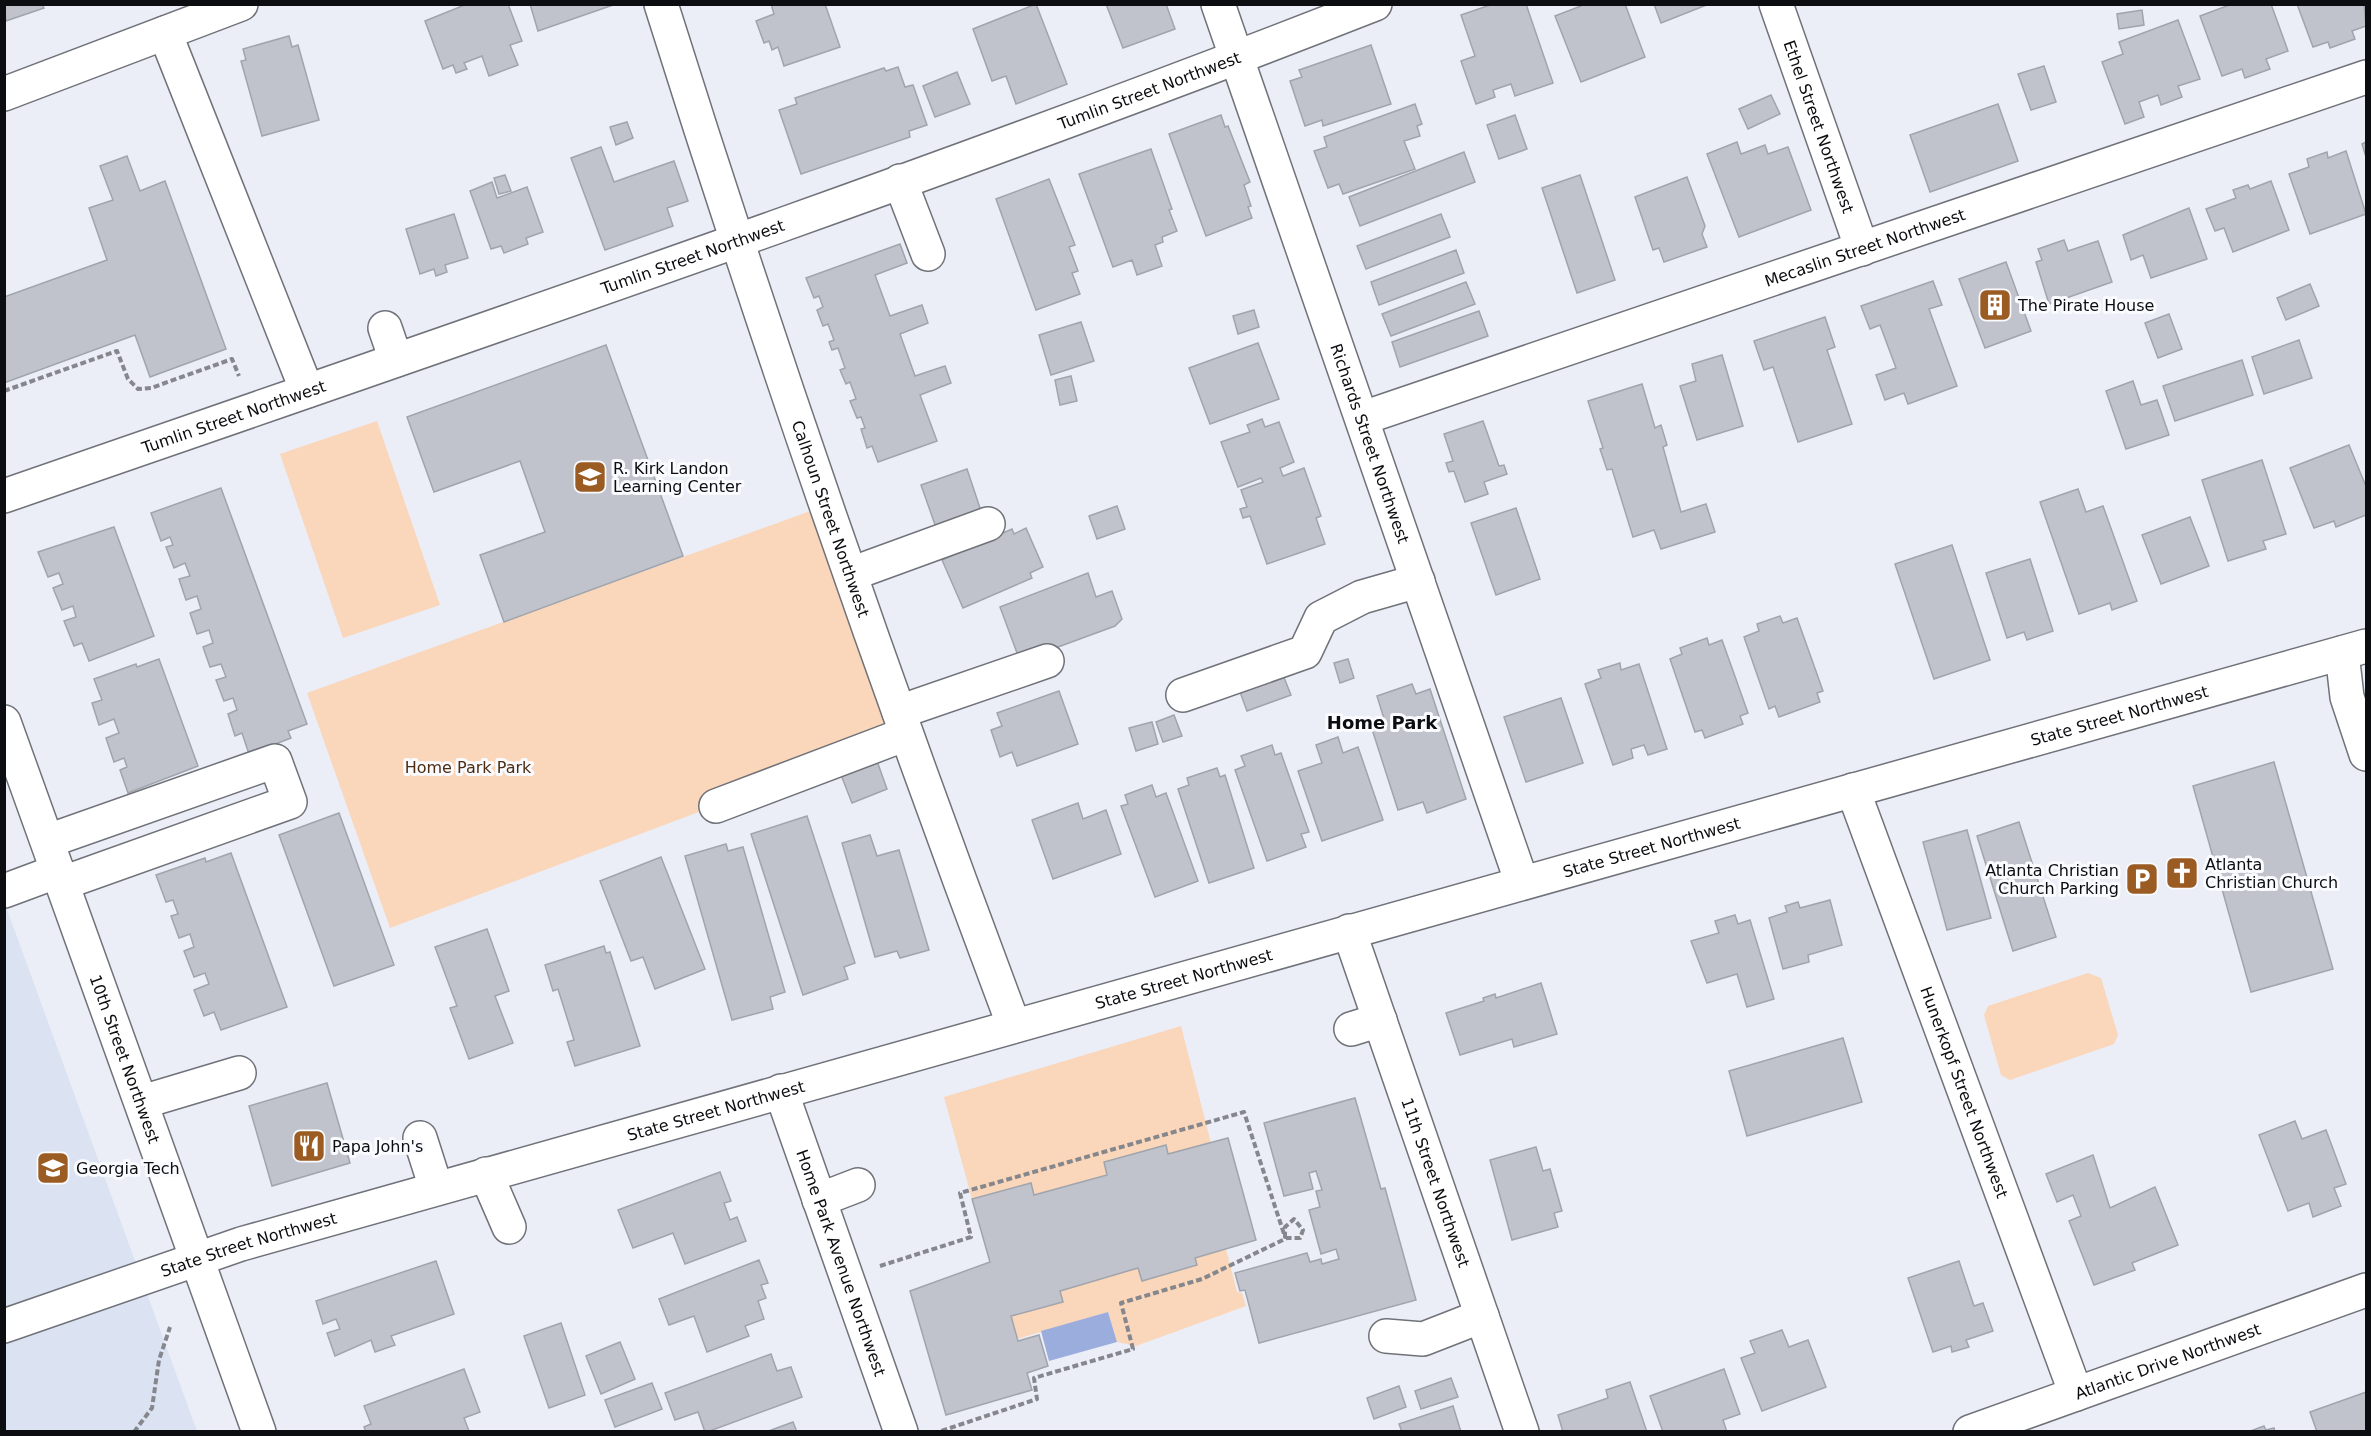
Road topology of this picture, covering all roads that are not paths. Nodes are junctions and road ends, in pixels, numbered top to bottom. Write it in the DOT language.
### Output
graph roads {
  1 [pos="661,4"];
  2 [pos="1218,4"];
  3 [pos="1375,4"];
  4 [pos="1776,4"];
  5 [pos="225,7"];
  6 [pos="165,33"];
  7 [pos="1237,58"];
  8 [pos="2367,77"];
  9 [pos="4,94"];
  10 [pos="900,182"];
  11 [pos="735,242"];
  12 [pos="1862,249"];
  13 [pos="928,254"];
  14 [pos="385,328"];
  15 [pos="396,360"];
  16 [pos="307,391"];
  17 [pos="1363,418"];
  18 [pos="4,496"];
  19 [pos="988,524"];
  20 [pos="851,574"];
  21 [pos="1418,580"];
  22 [pos="2354,649"];
  23 [pos="1047,661"];
  24 [pos="1183,695"];
  25 [pos="4,722"];
  26 [pos="902,723"];
  27 [pos="2367,754"];
  28 [pos="1853,790"];
  29 [pos="716,806"];
  30 [pos="56,865"];
  31 [pos="1522,883"];
  32 [pos="4,891"];
  33 [pos="1349,932"];
  34 [pos="1014,1026"];
  35 [pos="239,1073"];
  36 [pos="781,1092"];
  37 [pos="142,1102"];
  38 [pos="420,1138"];
  39 [pos="486,1174"];
  40 [pos="858,1185"];
  41 [pos="436,1188"];
  42 [pos="819,1200"];
  43 [pos="509,1227"];
  44 [pos="196,1258"];
  45 [pos="2367,1290"];
  46 [pos="1482,1316"];
  47 [pos="4,1326"];
  48 [pos="1386,1336"];
  49 [pos="2076,1394"];
  50 [pos="259,1431"];
  51 [pos="901,1431"];
  52 [pos="1522,1431"];
  53 [pos="1970,1431"];
  1 -- 11 [label="street, Calhoun Street Northwest"];
  2 -- 7 [label="street, Richards Street Northwest"];
  3 -- 7 [label="street, Tumlin Street Northwest"];
  4 -- 12 [label="street, Ethel Street Northwest"];
  5 -- 6 [label="street"];
  6 -- 9 [label="street"];
  6 -- 16 [label="street"];
  7 -- 10 [label="street, Tumlin Street Northwest"];
  7 -- 17 [label="street, Richards Street Northwest"];
  8 -- 12 [label="street, Mecaslin Street Northwest"];
  10 -- 11 [label="street, Tumlin Street Northwest"];
  10 -- 13 [label="street"];
  11 -- 15 [label="street, Tumlin Street Northwest"];
  11 -- 20 [label="street, Calhoun Street Northwest"];
  12 -- 17 [label="street, Mecaslin Street Northwest"];
  14 -- 15 [label="street"];
  15 -- 16 [label="street, Tumlin Street Northwest"];
  16 -- 18 [label="street, Tumlin Street Northwest"];
  17 -- 21 [label="street, Richards Street Northwest"];
  19 -- 20 [label="street"];
  20 -- 26 [label="street, Calhoun Street Northwest"];
  21 -- 24 [label="street"];
  21 -- 31 [label="street, Richards Street Northwest"];
  22 -- 27 [label="street"];
  22 -- 28 [label="street, State Street Northwest"];
  23 -- 26 [label="street"];
  25 -- 30 [label="street, 10th Street Northwest"];
  26 -- 29 [label="street"];
  26 -- 34 [label="street, Calhoun Street Northwest"];
  28 -- 31 [label="street, State Street Northwest"];
  28 -- 49 [label="street, Hunerkopf Street Northwest"];
  30 -- 30 [label="street"];
  30 -- 32 [label="street"];
  30 -- 37 [label="street, 10th Street Northwest"];
  31 -- 33 [label="street, State Street Northwest"];
  33 -- 34 [label="street, State Street Northwest"];
  33 -- 46 [label="street, 11th Street Northwest"];
  34 -- 36 [label="street, State Street Northwest"];
  35 -- 37 [label="street"];
  36 -- 39 [label="street, State Street Northwest"];
  36 -- 42 [label="street, Home Park Avenue Northwest"];
  37 -- 44 [label="street, 10th Street Northwest"];
  38 -- 41 [label="street"];
  39 -- 41 [label="street, State Street Northwest"];
  39 -- 43 [label="street"];
  40 -- 42 [label="street"];
  41 -- 44 [label="street, State Street Northwest"];
  42 -- 51 [label="street, Home Park Avenue Northwest"];
  44 -- 47 [label="street, State Street Northwest"];
  44 -- 50 [label="street, 10th Street Northwest"];
  45 -- 49 [label="street, Atlantic Drive Northwest"];
  46 -- 48 [label="street"];
  46 -- 52 [label="street, 11th Street Northwest"];
  49 -- 53 [label="street, Atlantic Drive Northwest"];
}
